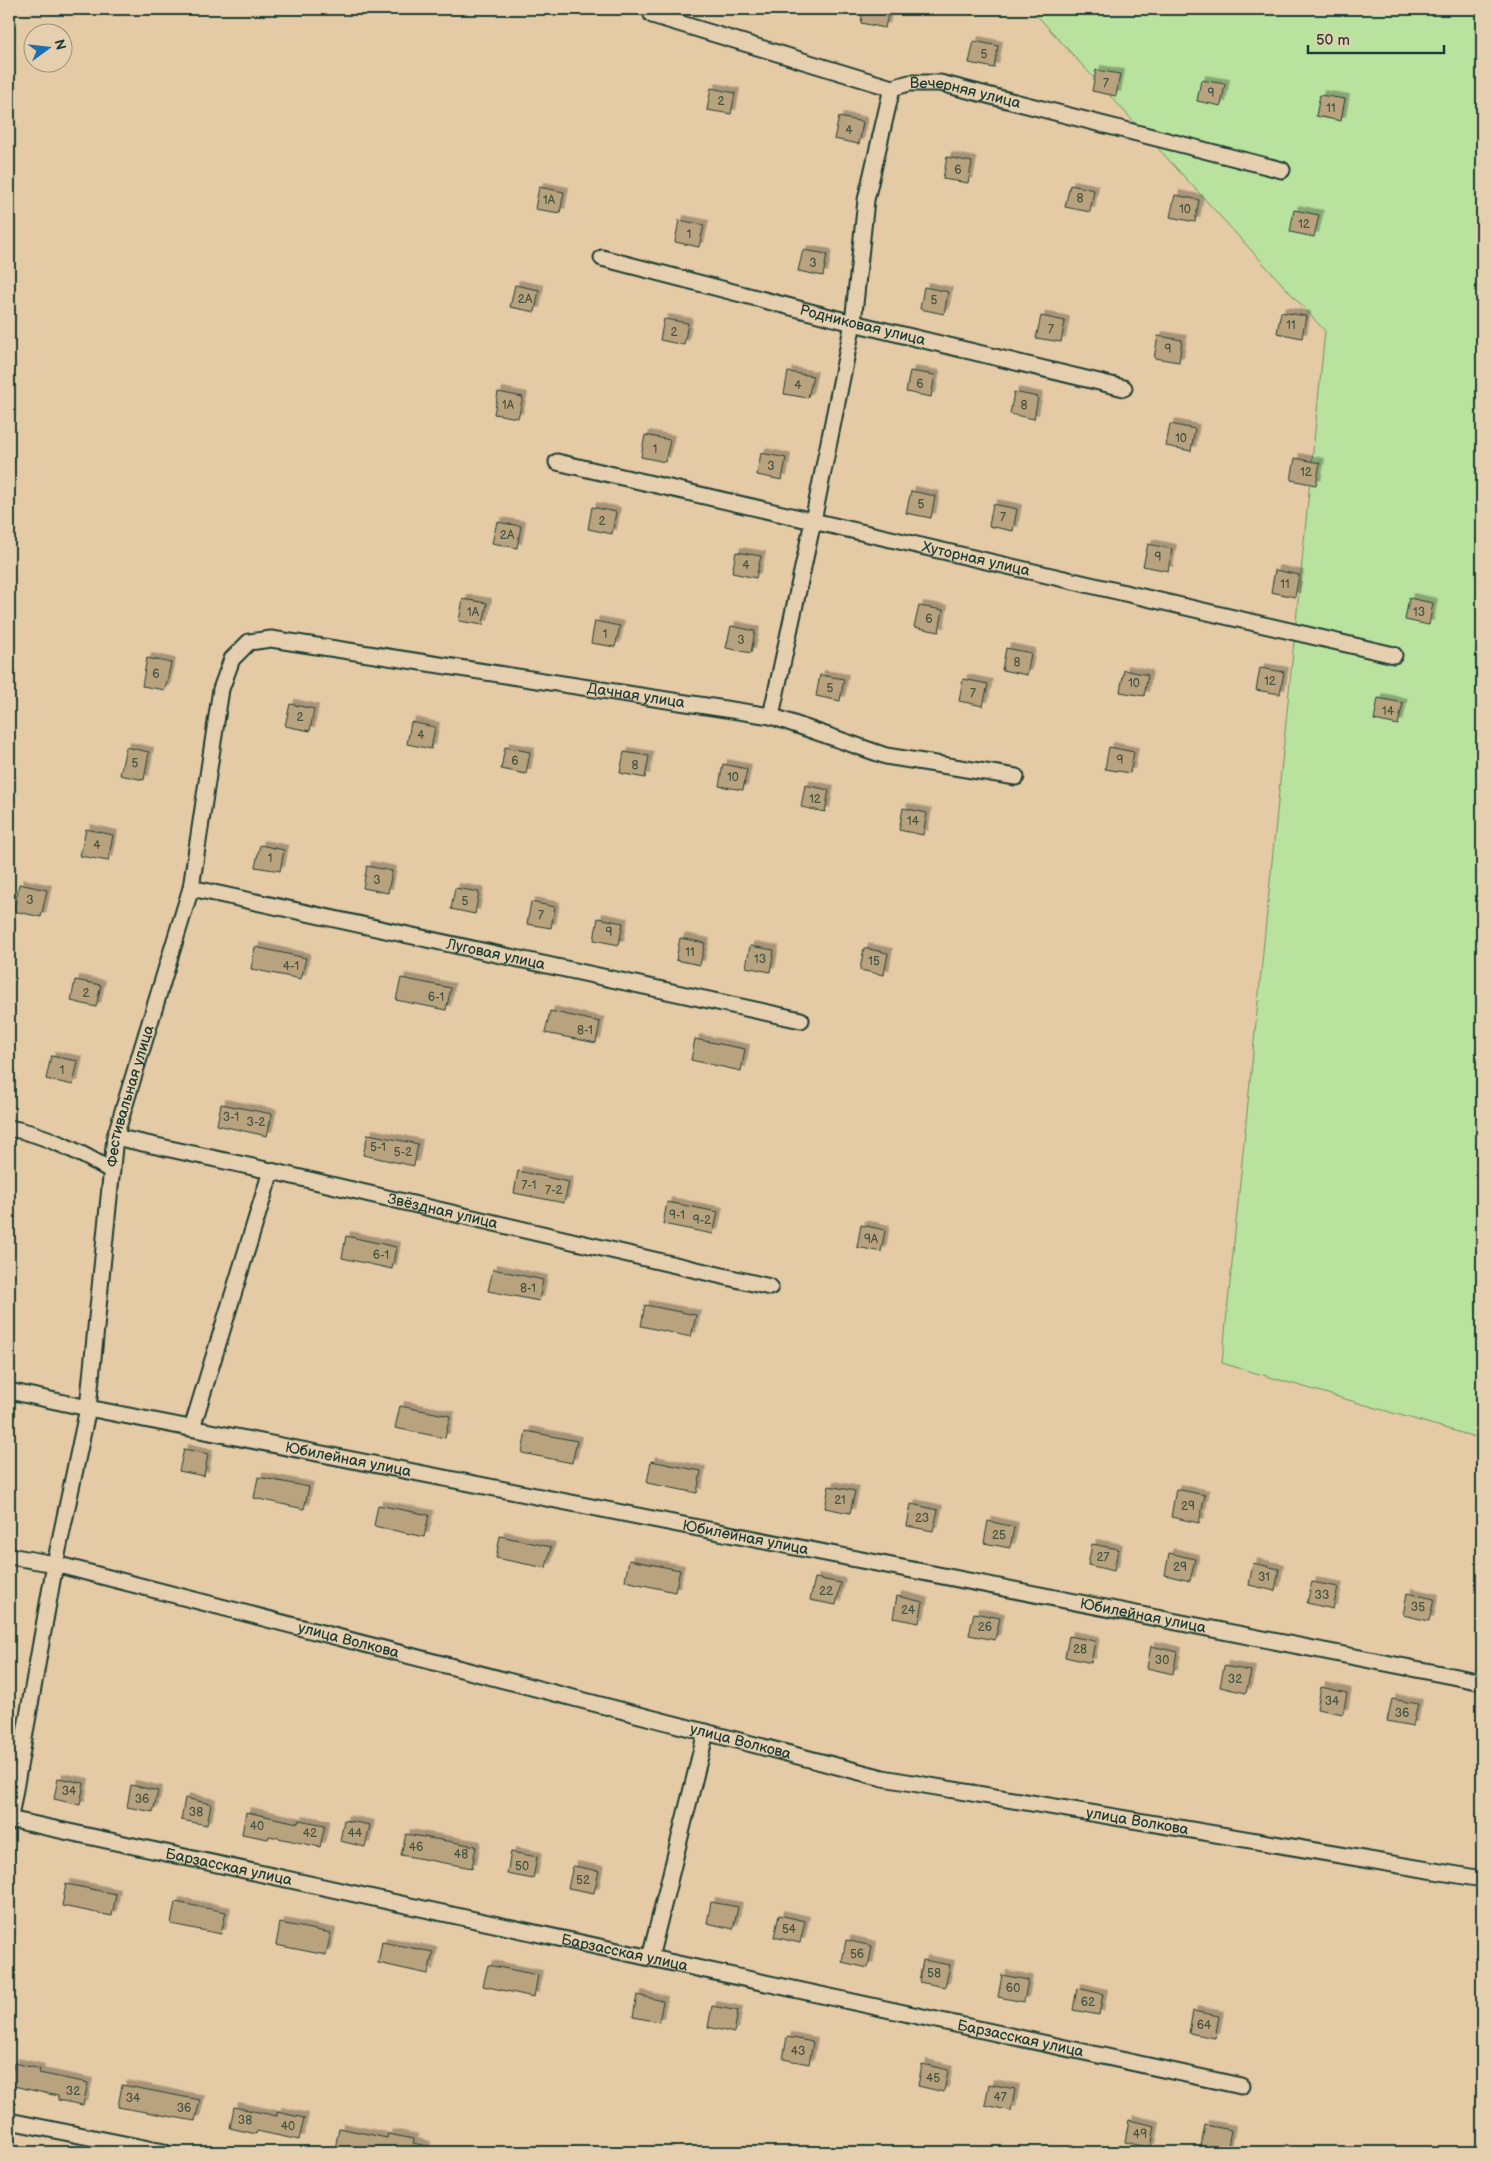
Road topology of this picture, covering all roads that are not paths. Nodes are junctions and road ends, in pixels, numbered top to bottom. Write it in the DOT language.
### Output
graph roads {
  1 [pos="652,15"];
  2 [pos="892,88"];
  3 [pos="1282,170"];
  4 [pos="602,258"];
  5 [pos="853,323"];
  6 [pos="1124,388"];
  7 [pos="558,462"];
  8 [pos="814,521"];
  9 [pos="249,642"];
  10 [pos="1394,655"];
  11 [pos="771,716"];
  12 [pos="1016,777"];
  13 [pos="191,888"];
  14 [pos="801,1020"];
  15 [pos="9,1128"];
  16 [pos="115,1137"];
  17 [pos="112,1171"];
  18 [pos="271,1171"];
  19 [pos="770,1286"];
  20 [pos="9,1390"];
  21 [pos="88,1408"];
  22 [pos="192,1428"];
  23 [pos="9,1556"];
  24 [pos="55,1564"];
  25 [pos="1482,1682"];
  26 [pos="706,1732"];
  27 [pos="9,1819"];
  28 [pos="9,1823"];
  29 [pos="1482,1878"];
  30 [pos="650,1958"];
  31 [pos="1242,2086"];
  32 [pos="9,2121"];
  33 [pos="164,2152"];
  1 -- 2 [label="street, Вечерняя улица"];
  2 -- 3 [label="street, Вечерняя улица"];
  2 -- 5 [label="street"];
  4 -- 5 [label="street, Родниковая улица"];
  5 -- 6 [label="street, Родниковая улица"];
  5 -- 8 [label="street"];
  7 -- 8 [label="street, Хуторная улица"];
  8 -- 10 [label="street, Хуторная улица"];
  8 -- 11 [label="street"];
  9 -- 11 [label="street, Дачная улица"];
  9 -- 13 [label="street, Фестивальная улица"];
  11 -- 12 [label="street, Дачная улица"];
  13 -- 14 [label="street, Луговая улица"];
  13 -- 16 [label="street, Фестивальная улица"];
  15 -- 17 [label="street"];
  16 -- 17 [label="street, Фестивальная улица"];
  16 -- 18 [label="street, Звёздная улица"];
  17 -- 21 [label="street, Фестивальная улица"];
  18 -- 19 [label="street, Звёздная улица"];
  18 -- 22 [label="street"];
  20 -- 21 [label="street, Юбилейная улица"];
  21 -- 22 [label="street, Юбилейная улица"];
  21 -- 24 [label="street, Фестивальная улица"];
  22 -- 25 [label="street, Юбилейная улица"];
  23 -- 24 [label="street, улица Волкова"];
  24 -- 26 [label="street, улица Волкова"];
  24 -- 27 [label="street, Фестивальная улица"];
  26 -- 29 [label="street, улица Волкова"];
  26 -- 30 [label="street"];
  27 -- 28 [label="street, Фестивальная улица"];
  27 -- 30 [label="street, Барзасская улица"];
  30 -- 31 [label="street, Барзасская улица"];
  32 -- 33 [label="street"];
}
